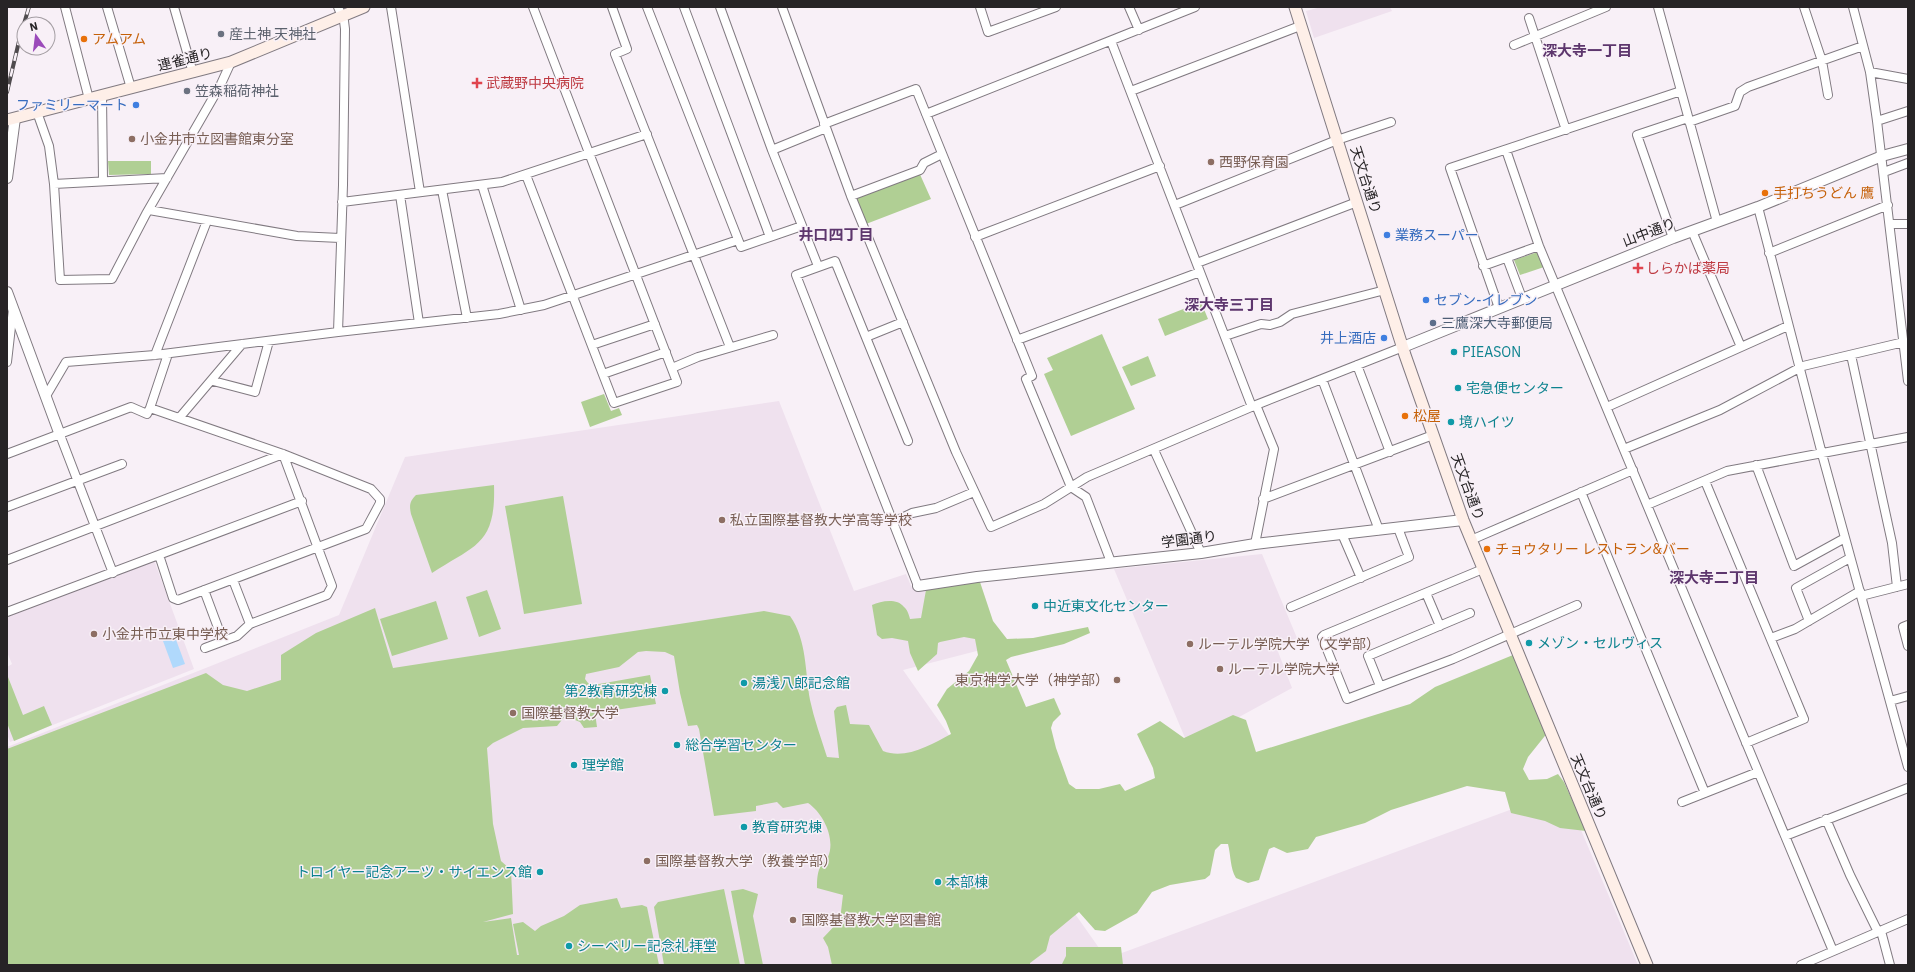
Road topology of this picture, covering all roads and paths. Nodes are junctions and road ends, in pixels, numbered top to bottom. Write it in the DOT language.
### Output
graph roads {
  1 [pos="65,7"];
  2 [pos="107,7"];
  3 [pos="174,7"];
  4 [pos="364,7"];
  5 [pos="391,7"];
  6 [pos="533,7"];
  7 [pos="612,7"];
  8 [pos="647,7"];
  9 [pos="684,7"];
  10 [pos="720,7"];
  11 [pos="782,7"];
  12 [pos="980,7"];
  13 [pos="1056,7"];
  14 [pos="1129,7"];
  15 [pos="1195,7"];
  16 [pos="1295,7"];
  17 [pos="1606,7"];
  18 [pos="1658,7"];
  19 [pos="1804,7"];
  20 [pos="1853,7"];
  21 [pos="340,12"];
  22 [pos="1529,18"];
  23 [pos="1300,26"];
  24 [pos="1139,30"];
  25 [pos="1536,36"];
  26 [pos="1112,41"];
  27 [pos="1514,45"];
  28 [pos="1864,46"];
  29 [pos="1822,61"];
  30 [pos="231,62"];
  31 [pos="1870,72"];
  32 [pos="193,73"];
  33 [pos="1908,79"];
  34 [pos="131,88"];
  35 [pos="1681,91"];
  36 [pos="1131,92"];
  37 [pos="1828,94"];
  38 [pos="102,95"];
  39 [pos="89,98"];
  40 [pos="1908,111"];
  41 [pos="37,112"];
  42 [pos="926,114"];
  43 [pos="11,119"];
  44 [pos="1689,120"];
  45 [pos="1877,121"];
  46 [pos="1391,122"];
  47 [pos="825,126"];
  48 [pos="1566,130"];
  49 [pos="647,134"];
  50 [pos="1337,140"];
  51 [pos="1908,149"];
  52 [pos="772,150"];
  53 [pos="1506,150"];
  54 [pos="589,153"];
  55 [pos="942,154"];
  56 [pos="1882,156"];
  57 [pos="1908,163"];
  58 [pos="1160,166"];
  59 [pos="1884,172"];
  60 [pos="526,175"];
  61 [pos="7,178"];
  62 [pos="167,178"];
  63 [pos="103,181"];
  64 [pos="54,184"];
  65 [pos="482,185"];
  66 [pos="442,190"];
  67 [pos="420,192"];
  68 [pos="400,195"];
  69 [pos="851,196"];
  70 [pos="342,202"];
  71 [pos="1357,202"];
  72 [pos="1174,205"];
  73 [pos="1888,205"];
  74 [pos="1758,207"];
  75 [pos="149,210"];
  76 [pos="206,221"];
  77 [pos="1717,222"];
  78 [pos="1890,224"];
  79 [pos="1908,224"];
  80 [pos="802,226"];
  81 [pos="1692,231"];
  82 [pos="770,237"];
  83 [pos="975,237"];
  84 [pos="340,238"];
  85 [pos="1673,238"];
  86 [pos="738,240"];
  87 [pos="1539,246"];
  88 [pos="1769,253"];
  89 [pos="693,254"];
  90 [pos="1507,258"];
  91 [pos="1197,263"];
  92 [pos="818,266"];
  93 [pos="1483,266"];
  94 [pos="1200,272"];
  95 [pos="636,274"];
  96 [pos="1556,285"];
  97 [pos="1385,290"];
  98 [pos="7,292"];
  99 [pos="573,295"];
  100 [pos="1522,298"];
  101 [pos="1499,308"];
  102 [pos="13,309"];
  103 [pos="521,310"];
  104 [pos="467,318"];
  105 [pos="903,322"];
  106 [pos="418,323"];
  107 [pos="655,324"];
  108 [pos="1905,324"];
  109 [pos="1788,326"];
  110 [pos="338,332"];
  111 [pos="773,335"];
  112 [pos="1225,336"];
  113 [pos="866,337"];
  114 [pos="1017,340"];
  115 [pos="269,341"];
  116 [pos="1904,342"];
  117 [pos="242,344"];
  118 [pos="592,346"];
  119 [pos="730,347"];
  120 [pos="1403,347"];
  121 [pos="1741,347"];
  122 [pos="666,352"];
  123 [pos="168,354"];
  124 [pos="155,355"];
  125 [pos="1851,355"];
  126 [pos="1907,360"];
  127 [pos="7,362"];
  128 [pos="1357,365"];
  129 [pos="672,368"];
  130 [pos="1799,369"];
  131 [pos="603,374"];
  132 [pos="1322,379"];
  133 [pos="213,380"];
  134 [pos="1908,381"];
  135 [pos="46,396"];
  136 [pos="1254,406"];
  137 [pos="1606,407"];
  138 [pos="150,408"];
  139 [pos="180,418"];
  140 [pos="60,435"];
  141 [pos="1433,435"];
  142 [pos="1908,436"];
  143 [pos="908,441"];
  144 [pos="1870,445"];
  145 [pos="1624,449"];
  146 [pos="1154,450"];
  147 [pos="1390,452"];
  148 [pos="7,454"];
  149 [pos="283,454"];
  150 [pos="1822,454"];
  151 [pos="122,464"];
  152 [pos="1354,465"];
  153 [pos="1756,466"];
  154 [pos="1632,470"];
  155 [pos="78,480"];
  156 [pos="1705,481"];
  157 [pos="1071,487"];
  158 [pos="974,492"];
  159 [pos="1581,492"];
  160 [pos="1263,500"];
  161 [pos="302,501"];
  162 [pos="1647,504"];
  163 [pos="7,506"];
  164 [pos="1463,520"];
  165 [pos="893,522"];
  166 [pos="95,526"];
  167 [pos="1398,528"];
  168 [pos="1379,530"];
  169 [pos="1342,534"];
  170 [pos="1845,538"];
  171 [pos="1471,540"];
  172 [pos="1255,544"];
  173 [pos="319,546"];
  174 [pos="1201,553"];
  175 [pos="160,555"];
  176 [pos="1850,558"];
  177 [pos="7,560"];
  178 [pos="1111,562"];
  179 [pos="1483,569"];
  180 [pos="113,572"];
  181 [pos="1361,578"];
  182 [pos="233,580"];
  183 [pos="1908,584"];
  184 [pos="918,586"];
  185 [pos="1897,587"];
  186 [pos="204,590"];
  187 [pos="1426,593"];
  188 [pos="1861,594"];
  189 [pos="1577,605"];
  190 [pos="1292,607"];
  191 [pos="7,612"];
  192 [pos="1470,613"];
  193 [pos="1809,621"];
  194 [pos="250,624"];
  195 [pos="1908,625"];
  196 [pos="1440,626"];
  197 [pos="1510,635"];
  198 [pos="1771,638"];
  199 [pos="223,641"];
  200 [pos="1908,646"];
  201 [pos="205,648"];
  202 [pos="1380,686"];
  203 [pos="1908,696"];
  204 [pos="1890,701"];
  205 [pos="1746,743"];
  206 [pos="1908,767"];
  207 [pos="1758,772"];
  208 [pos="1908,788"];
  209 [pos="1705,793"];
  210 [pos="1682,802"];
  211 [pos="1826,819"];
  212 [pos="1785,836"];
  213 [pos="1908,919"];
  214 [pos="1880,931"];
  215 [pos="1833,951"];
  216 [pos="1647,965"];
  217 [pos="1801,965"];
  218 [pos="1890,965"];
  1 -- 39 [label="street"];
  2 -- 34 [label="street"];
  3 -- 32 [label="street"];
  4 -- 21 [label="main road, 連雀通り"];
  5 -- 67 [label="street"];
  6 -- 54 [label="street"];
  7 -- 49 [label="street"];
  8 -- 86 [label="street"];
  9 -- 82 [label="street"];
  10 -- 52 [label="street"];
  11 -- 47 [label="street"];
  12 -- 13 [label="street"];
  14 -- 24 [label="street"];
  15 -- 24 [label="street"];
  16 -- 23 [label="main road, 天文台通り"];
  17 -- 25 [label="street"];
  18 -- 35 [label="street"];
  19 -- 29 [label="street"];
  20 -- 28 [label="street"];
  21 -- 30 [label="main road, 連雀通り"];
  21 -- 70 [label="street"];
  22 -- 25 [label="street"];
  23 -- 36 [label="street"];
  23 -- 50 [label="main road, 天文台通り"];
  24 -- 26 [label="street"];
  25 -- 27 [label="street"];
  25 -- 48 [label="street"];
  26 -- 36 [label="street"];
  26 -- 42 [label="street"];
  28 -- 29 [label="street"];
  28 -- 31 [label="street"];
  29 -- 37 [label="street"];
  29 -- 44 [label="street"];
  30 -- 32 [label="main road, 連雀通り"];
  30 -- 62 [label="street"];
  31 -- 33 [label="street"];
  31 -- 45 [label="street"];
  32 -- 34 [label="main road, 連雀通り"];
  34 -- 38 [label="main road, 連雀通り"];
  35 -- 44 [label="street"];
  35 -- 48 [label="street"];
  36 -- 58 [label="street"];
  38 -- 39 [label="main road, 連雀通り"];
  38 -- 63 [label="street"];
  39 -- 41 [label="main road, 連雀通り"];
  40 -- 45 [label="street"];
  41 -- 43 [label="main road, 連雀通り"];
  41 -- 64 [label="street"];
  42 -- 47 [label="street"];
  42 -- 55 [label="street"];
  43 -- 61 [label="street"];
  44 -- 77 [label="street"];
  44 -- 85 [label="street"];
  45 -- 56 [label="street"];
  46 -- 50 [label="street"];
  47 -- 52 [label="street"];
  47 -- 69 [label="street"];
  48 -- 53 [label="street"];
  49 -- 54 [label="street"];
  49 -- 89 [label="street"];
  50 -- 71 [label="main road, 天文台通り"];
  50 -- 72 [label="street"];
  51 -- 56 [label="street, 山中通り"];
  52 -- 80 [label="street"];
  53 -- 87 [label="street"];
  53 -- 93 [label="street"];
  54 -- 60 [label="street"];
  54 -- 95 [label="street"];
  55 -- 69 [label="street"];
  55 -- 83 [label="street"];
  56 -- 59 [label="street"];
  56 -- 74 [label="street, 山中通り"];
  57 -- 59 [label="street"];
  58 -- 72 [label="street"];
  58 -- 83 [label="street"];
  59 -- 73 [label="street"];
  60 -- 65 [label="street"];
  60 -- 99 [label="street"];
  62 -- 63 [label="street"];
  62 -- 75 [label="street"];
  63 -- 64 [label="street"];
  64 -- 75 [label="street"];
  65 -- 66 [label="street"];
  65 -- 103 [label="street"];
  66 -- 67 [label="street"];
  66 -- 104 [label="street"];
  67 -- 68 [label="street"];
  68 -- 70 [label="street"];
  68 -- 106 [label="street"];
  69 -- 105 [label="street"];
  70 -- 84 [label="street"];
  71 -- 91 [label="street"];
  71 -- 97 [label="main road, 天文台通り"];
  72 -- 91 [label="street"];
  73 -- 78 [label="street"];
  73 -- 88 [label="street"];
  74 -- 77 [label="street, 山中通り"];
  74 -- 88 [label="street"];
  75 -- 76 [label="street"];
  76 -- 84 [label="street"];
  76 -- 124 [label="street"];
  77 -- 81 [label="street, 山中通り"];
  78 -- 79 [label="street"];
  78 -- 108 [label="street"];
  80 -- 82 [label="street"];
  80 -- 92 [label="street"];
  81 -- 85 [label="street, 山中通り"];
  81 -- 121 [label="street"];
  82 -- 86 [label="street"];
  83 -- 114 [label="street"];
  84 -- 110 [label="street"];
  85 -- 96 [label="street, 山中通り"];
  86 -- 89 [label="street"];
  87 -- 90 [label="street"];
  87 -- 96 [label="street"];
  88 -- 109 [label="street"];
  89 -- 95 [label="street"];
  89 -- 119 [label="street"];
  90 -- 93 [label="street"];
  90 -- 100 [label="street"];
  91 -- 94 [label="street"];
  92 -- 113 [label="street"];
  92 -- 165 [label="street"];
  93 -- 101 [label="street"];
  94 -- 112 [label="street"];
  94 -- 114 [label="street"];
  95 -- 99 [label="street"];
  95 -- 107 [label="street"];
  96 -- 100 [label="street, 山中通り"];
  96 -- 137 [label="street"];
  97 -- 112 [label="street"];
  97 -- 120 [label="main road, 天文台通り"];
  98 -- 102 [label="street"];
  99 -- 103 [label="street"];
  99 -- 118 [label="street"];
  100 -- 101 [label="street, 山中通り"];
  101 -- 120 [label="street, 山中通り"];
  102 -- 127 [label="street"];
  102 -- 135 [label="street"];
  103 -- 104 [label="street"];
  104 -- 106 [label="street"];
  105 -- 113 [label="street"];
  105 -- 158 [label="street"];
  106 -- 110 [label="street"];
  107 -- 118 [label="street"];
  107 -- 122 [label="street"];
  108 -- 116 [label="street"];
  109 -- 121 [label="street"];
  109 -- 130 [label="street"];
  110 -- 115 [label="street"];
  111 -- 119 [label="street"];
  112 -- 136 [label="street"];
  113 -- 143 [label="street"];
  114 -- 157 [label="street"];
  115 -- 117 [label="street"];
  115 -- 133 [label="street"];
  116 -- 125 [label="street"];
  116 -- 126 [label="street"];
  117 -- 123 [label="street"];
  117 -- 133 [label="street"];
  118 -- 131 [label="street"];
  119 -- 129 [label="street"];
  120 -- 128 [label="street"];
  120 -- 141 [label="main road, 天文台通り"];
  121 -- 137 [label="street"];
  122 -- 129 [label="street"];
  122 -- 131 [label="street"];
  123 -- 124 [label="street"];
  123 -- 138 [label="street"];
  124 -- 135 [label="street"];
  125 -- 130 [label="street"];
  125 -- 144 [label="street"];
  126 -- 134 [label="street"];
  128 -- 132 [label="street"];
  128 -- 147 [label="street"];
  129 -- 131 [label="street"];
  130 -- 145 [label="street"];
  130 -- 150 [label="street"];
  132 -- 136 [label="street"];
  132 -- 152 [label="street"];
  133 -- 139 [label="street"];
  135 -- 140 [label="street"];
  136 -- 146 [label="street"];
  136 -- 160 [label="street"];
  137 -- 145 [label="street"];
  138 -- 139 [label="street"];
  138 -- 140 [label="street"];
  139 -- 149 [label="street"];
  140 -- 148 [label="street"];
  140 -- 155 [label="street"];
  141 -- 147 [label="street"];
  141 -- 164 [label="main road, 天文台通り"];
  142 -- 144 [label="street"];
  144 -- 150 [label="street"];
  144 -- 185 [label="street"];
  145 -- 154 [label="street"];
  146 -- 157 [label="street"];
  146 -- 174 [label="street"];
  147 -- 152 [label="street"];
  149 -- 161 [label="street"];
  149 -- 166 [label="street"];
  149 -- 173 [label="street"];
  150 -- 153 [label="street"];
  150 -- 170 [label="street"];
  151 -- 155 [label="street"];
  152 -- 160 [label="street"];
  152 -- 168 [label="street"];
  153 -- 156 [label="street"];
  153 -- 170 [label="street"];
  154 -- 159 [label="street"];
  154 -- 162 [label="street"];
  155 -- 163 [label="street"];
  155 -- 166 [label="street"];
  156 -- 162 [label="street"];
  156 -- 198 [label="street"];
  157 -- 158 [label="street"];
  157 -- 178 [label="street"];
  158 -- 165 [label="street"];
  159 -- 171 [label="street"];
  159 -- 209 [label="street"];
  160 -- 172 [label="street"];
  161 -- 173 [label="street"];
  161 -- 175 [label="street"];
  162 -- 205 [label="street"];
  164 -- 167 [label="street, 学園通り"];
  164 -- 171 [label="main road, 天文台通り"];
  165 -- 184 [label="street"];
  166 -- 177 [label="street"];
  166 -- 180 [label="street"];
  167 -- 168 [label="street, 学園通り"];
  167 -- 181 [label="street"];
  168 -- 169 [label="street, 学園通り"];
  169 -- 172 [label="street, 学園通り"];
  169 -- 181 [label="street"];
  170 -- 176 [label="street"];
  171 -- 179 [label="main road, 天文台通り"];
  172 -- 174 [label="street, 学園通り"];
  173 -- 182 [label="street"];
  173 -- 194 [label="street"];
  174 -- 178 [label="street, 学園通り"];
  175 -- 180 [label="street"];
  175 -- 186 [label="street"];
  176 -- 188 [label="street"];
  176 -- 193 [label="street"];
  178 -- 184 [label="street, 学園通り"];
  179 -- 187 [label="street"];
  179 -- 197 [label="main road, 天文台通り"];
  180 -- 191 [label="street"];
  181 -- 190 [label="street"];
  182 -- 186 [label="street"];
  182 -- 194 [label="street"];
  183 -- 185 [label="street"];
  185 -- 188 [label="street"];
  186 -- 199 [label="street"];
  187 -- 196 [label="street"];
  187 -- 202 [label="street"];
  188 -- 193 [label="street"];
  188 -- 204 [label="street"];
  189 -- 197 [label="street"];
  192 -- 196 [label="street"];
  193 -- 198 [label="street"];
  194 -- 199 [label="street"];
  195 -- 200 [label="street"];
  196 -- 202 [label="street"];
  197 -- 202 [label="street"];
  197 -- 216 [label="main road, 天文台通り"];
  198 -- 205 [label="street"];
  199 -- 201 [label="street"];
  203 -- 204 [label="street"];
  204 -- 206 [label="street"];
  205 -- 207 [label="street"];
  207 -- 209 [label="street"];
  207 -- 212 [label="street"];
  208 -- 211 [label="street"];
  209 -- 210 [label="street"];
  211 -- 212 [label="street"];
  211 -- 214 [label="street"];
  212 -- 215 [label="street"];
  213 -- 214 [label="street"];
  214 -- 215 [label="street"];
  214 -- 218 [label="street"];
  215 -- 217 [label="street"];
}
